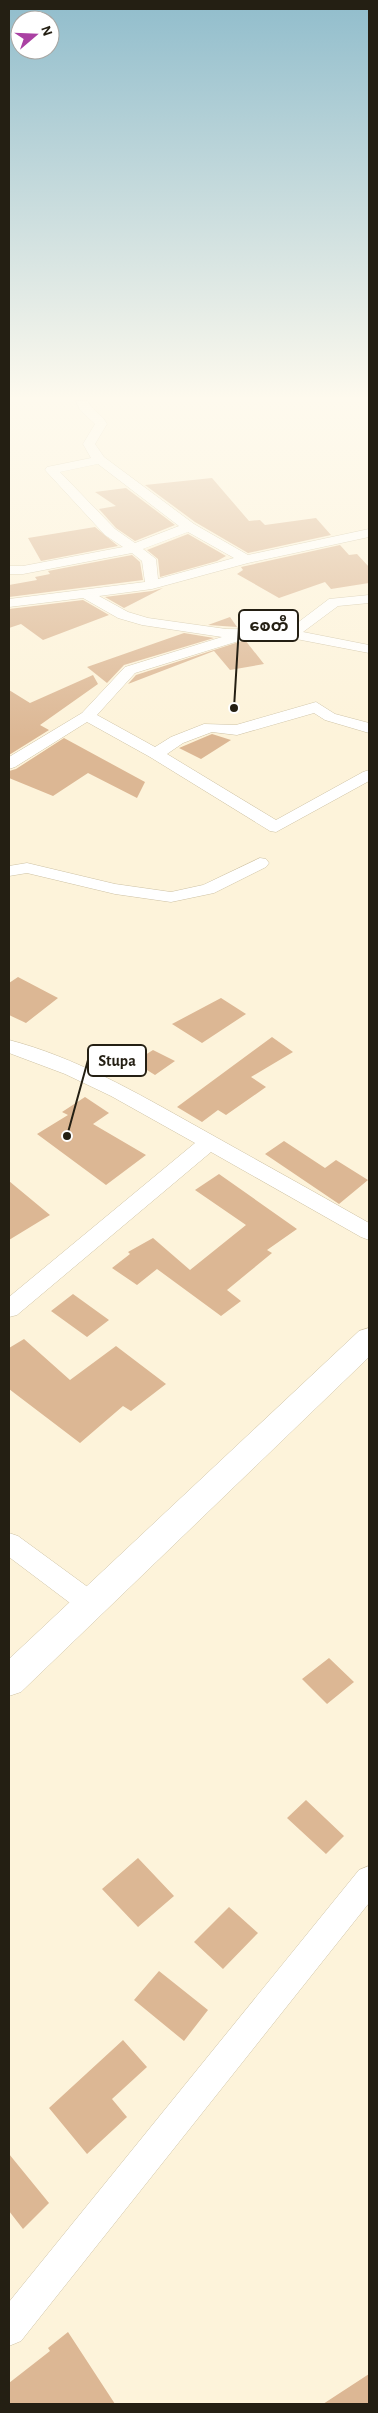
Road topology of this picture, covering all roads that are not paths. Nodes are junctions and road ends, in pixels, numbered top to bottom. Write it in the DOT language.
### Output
graph roads {
  1 [pos="92,514"];
  2 [pos="171,514"];
  3 [pos="189,527"];
  4 [pos="363,534"];
  5 [pos="369,548"];
  6 [pos="134,549"];
  7 [pos="246,559"];
  8 [pos="9,570"];
  9 [pos="152,585"];
  10 [pos="86,594"];
  11 [pos="369,599"];
  12 [pos="9,603"];
  13 [pos="249,634"];
  14 [pos="291,634"];
  15 [pos="369,649"];
  16 [pos="87,716"];
  17 [pos="369,728"];
  18 [pos="156,754"];
  19 [pos="9,764"];
  20 [pos="369,776"];
  21 [pos="260,863"];
  22 [pos="9,871"];
  23 [pos="9,1046"];
  24 [pos="210,1142"];
  25 [pos="369,1232"];
  26 [pos="9,1309"];
  27 [pos="369,1338"];
  28 [pos="9,1543"];
  29 [pos="92,1604"];
  30 [pos="9,1680"];
  31 [pos="369,1880"];
  32 [pos="9,2329"];
  1 -- 6 [label="street"];
  2 -- 3 [label="street"];
  3 -- 6 [label="street"];
  3 -- 7 [label="street"];
  4 -- 5 [label="street"];
  4 -- 7 [label="street"];
  6 -- 8 [label="street"];
  6 -- 9 [label="street"];
  7 -- 9 [label="street"];
  9 -- 10 [label="street"];
  10 -- 12 [label="street"];
  10 -- 13 [label="street"];
  11 -- 14 [label="street"];
  13 -- 14 [label="street"];
  13 -- 16 [label="street"];
  14 -- 15 [label="street"];
  16 -- 18 [label="street"];
  16 -- 19 [label="street"];
  17 -- 18 [label="street"];
  18 -- 20 [label="street"];
  21 -- 22 [label="street"];
  23 -- 24 [label="street"];
  24 -- 25 [label="street"];
  24 -- 26 [label="street"];
  27 -- 29 [label="main road"];
  28 -- 29 [label="street"];
  29 -- 30 [label="main road"];
  31 -- 32 [label="street"];
}
